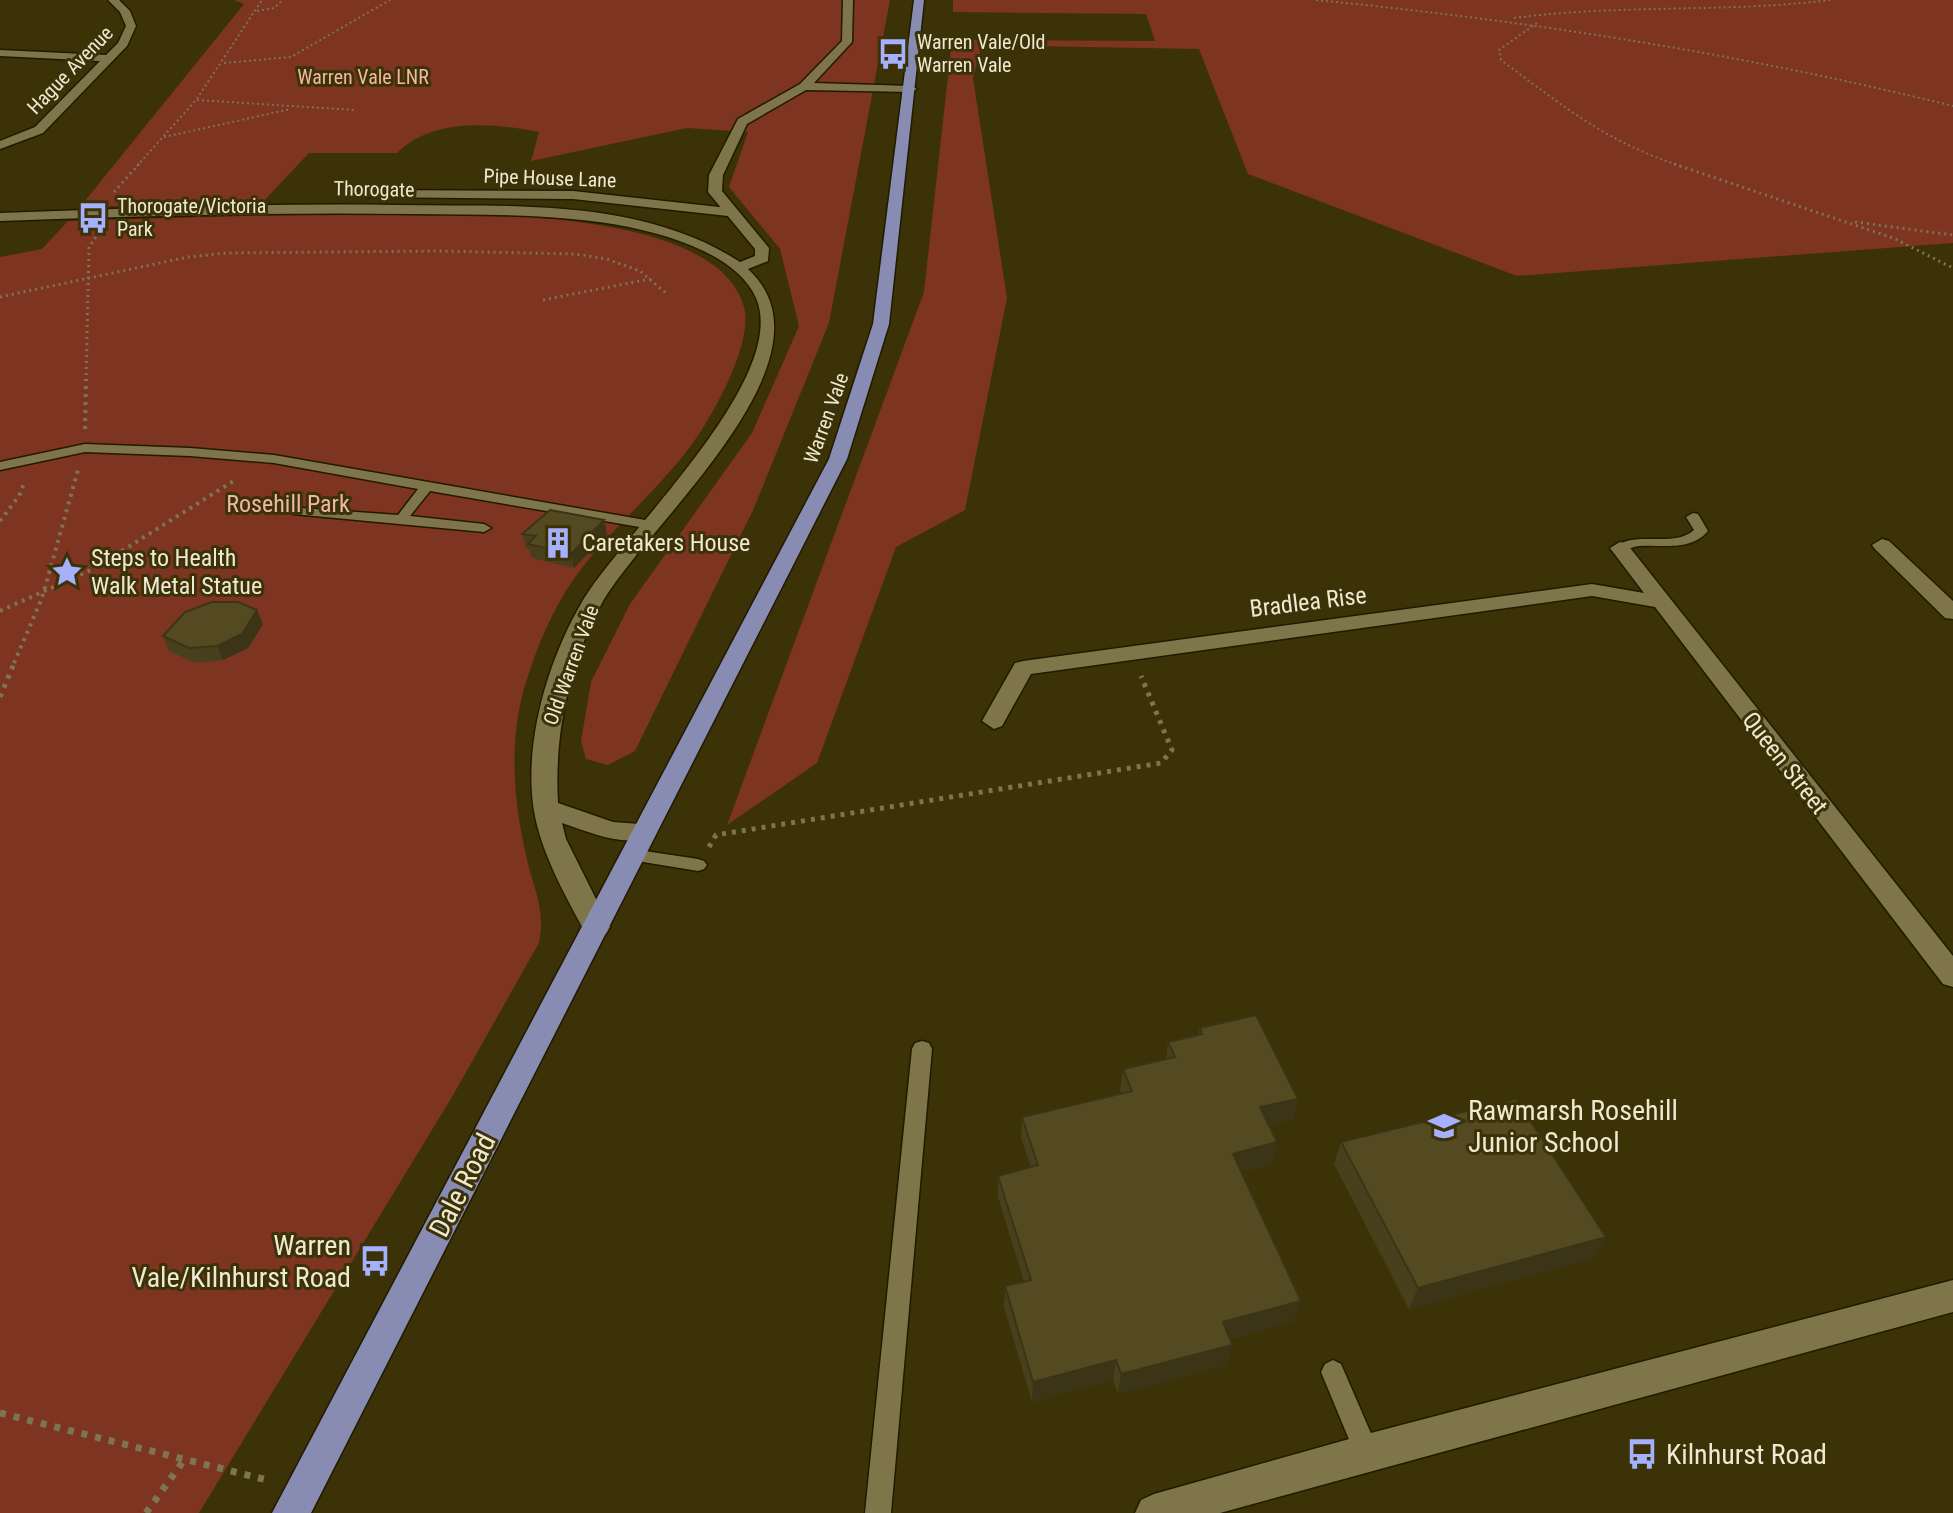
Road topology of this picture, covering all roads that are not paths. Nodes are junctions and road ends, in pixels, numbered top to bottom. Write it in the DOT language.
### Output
graph roads {
  1 [pos="113,0"];
  2 [pos="848,0"];
  3 [pos="919,0"];
  4 [pos="0,53"];
  5 [pos="109,58"];
  6 [pos="804,86"];
  7 [pos="911,89"];
  8 [pos="0,145"];
  9 [pos="370,194"];
  10 [pos="728,212"];
  11 [pos="0,217"];
  12 [pos="737,268"];
  13 [pos="0,466"];
  14 [pos="427,487"];
  15 [pos="293,510"];
  16 [pos="1693,517"];
  17 [pos="401,519"];
  18 [pos="651,525"];
  19 [pos="484,528"];
  20 [pos="1882,545"];
  21 [pos="1620,548"];
  22 [pos="1660,602"];
  23 [pos="1953,613"];
  24 [pos="994,721"];
  25 [pos="546,808"];
  26 [pos="638,843"];
  27 [pos="698,865"];
  28 [pos="596,927"];
  29 [pos="1953,976"];
  30 [pos="922,1049"];
  31 [pos="1953,1296"];
  32 [pos="1333,1372"];
  33 [pos="1367,1452"];
  34 [pos="298,1501"];
  35 [pos="878,1513"];
  36 [pos="1154,1513"];
  1 -- 5 [label="street, Hague Avenue"];
  2 -- 6 [label="street"];
  3 -- 7 [label="main road, Warren Vale"];
  4 -- 5 [label="street"];
  5 -- 8 [label="street, Hague Avenue"];
  6 -- 7 [label="street"];
  6 -- 10 [label="street"];
  7 -- 26 [label="main road, Warren Vale"];
  9 -- 10 [label="street, Pipe House Lane"];
  10 -- 12 [label="street"];
  11 -- 12 [label="street, Thorogate"];
  12 -- 18 [label="street, Old Warren Vale"];
  13 -- 14 [label="lane"];
  14 -- 17 [label="lane"];
  14 -- 18 [label="lane"];
  15 -- 17 [label="lane"];
  16 -- 21 [label="lane"];
  17 -- 19 [label="lane"];
  18 -- 25 [label="street, Old Warren Vale"];
  20 -- 23 [label="street"];
  21 -- 22 [label="street, Queen Street"];
  22 -- 24 [label="street, Bradlea Rise"];
  22 -- 29 [label="street, Queen Street"];
  25 -- 26 [label="street"];
  25 -- 28 [label="street, Old Warren Vale"];
  26 -- 27 [label="lane"];
  26 -- 28 [label="main road, Dale Road"];
  28 -- 34 [label="main road, Dale Road"];
  30 -- 35 [label="lane"];
  31 -- 33 [label="street"];
  32 -- 33 [label="lane"];
  33 -- 36 [label="street"];
}
